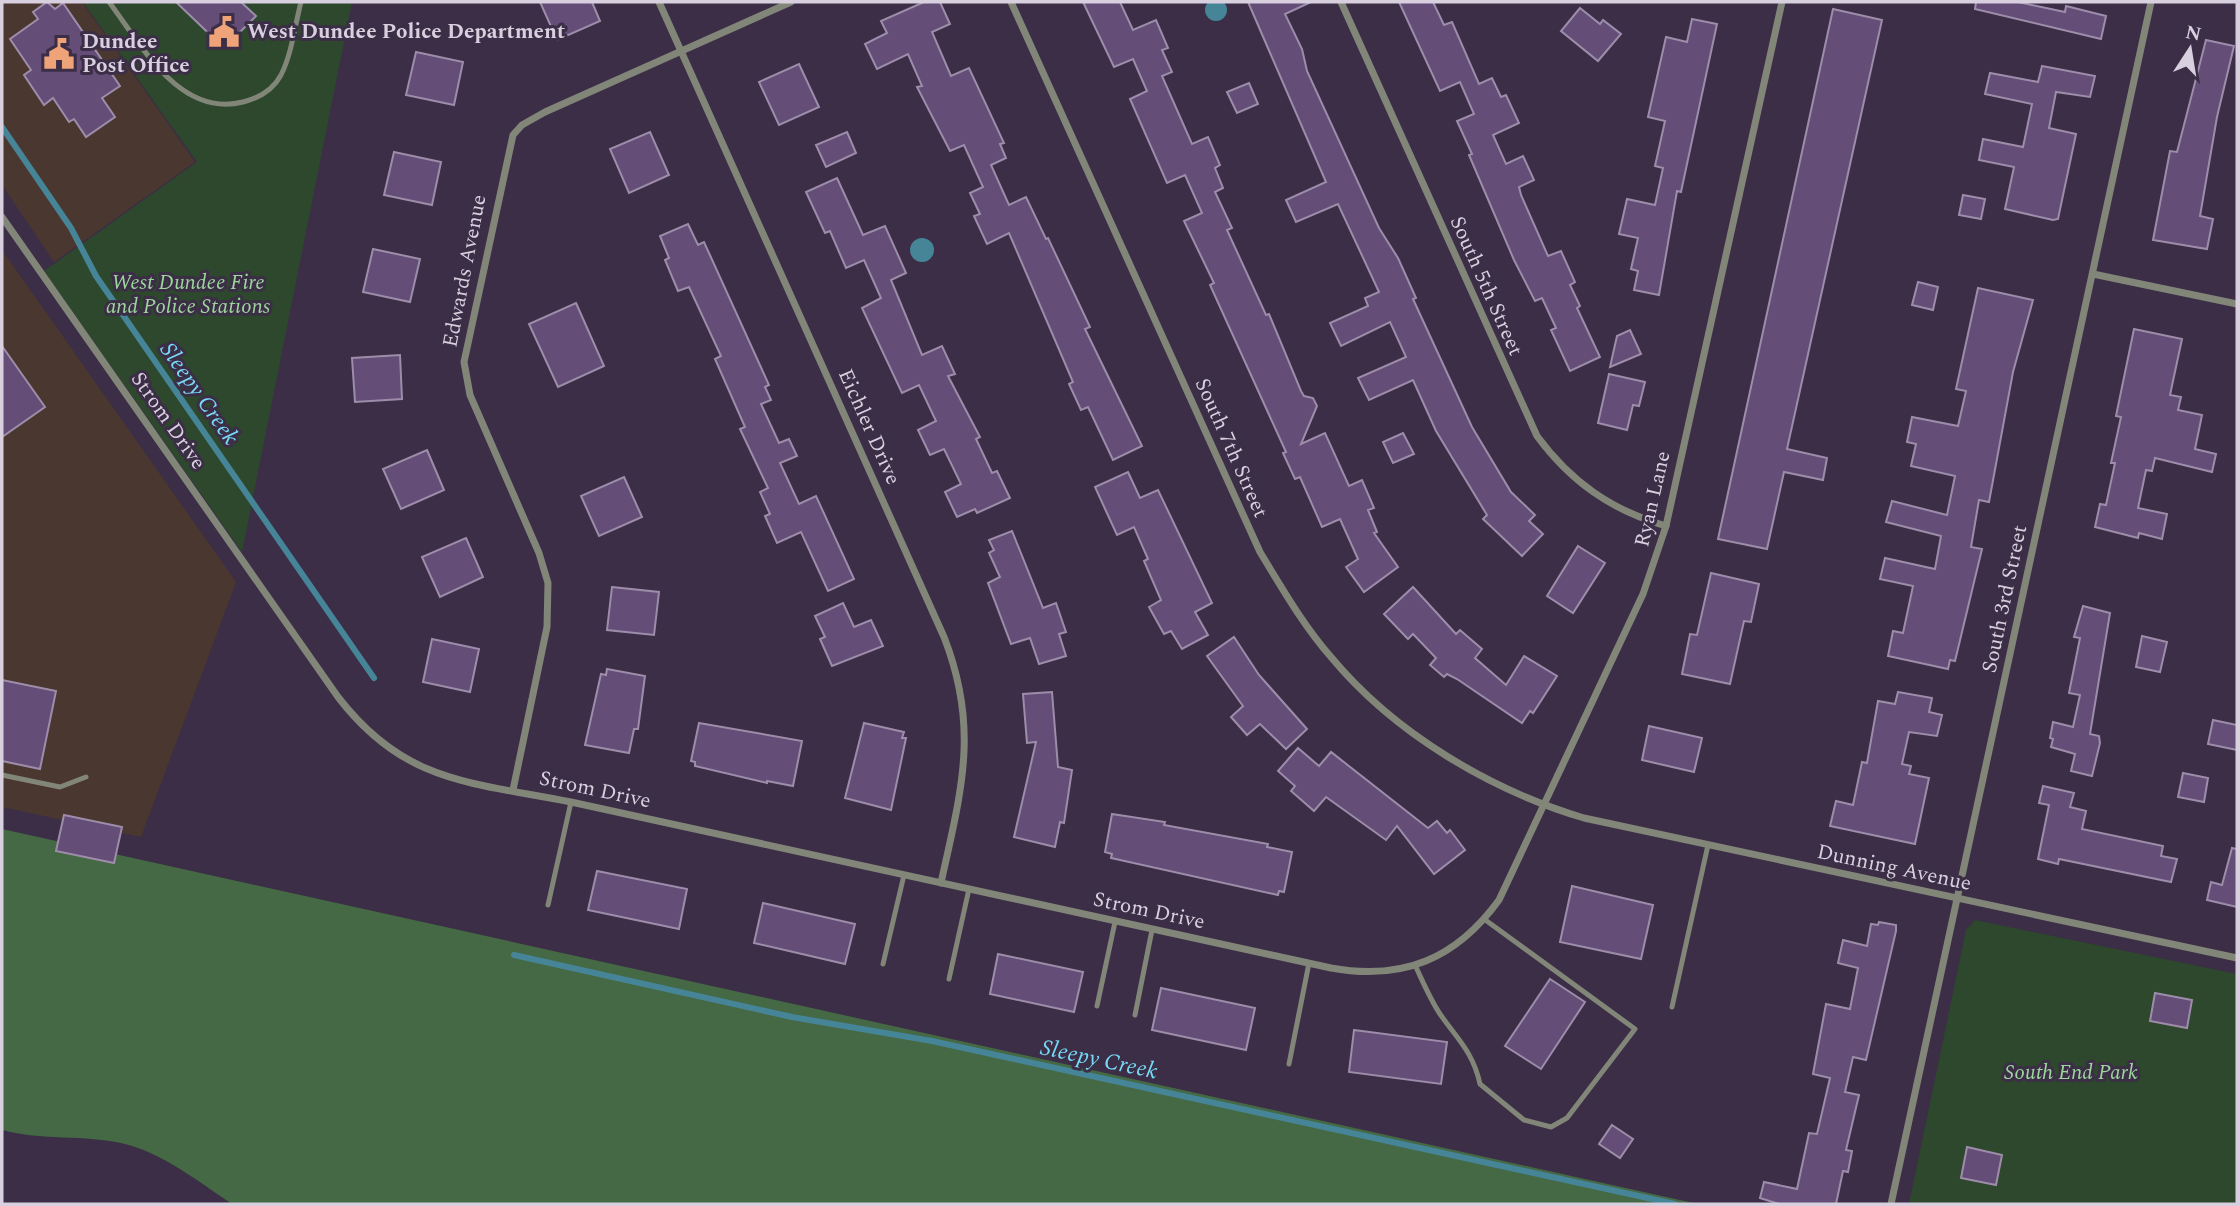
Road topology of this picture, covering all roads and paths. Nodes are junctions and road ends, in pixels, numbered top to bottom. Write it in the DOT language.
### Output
graph roads {
  1 [pos="109,2"];
  2 [pos="301,2"];
  3 [pos="659,2"];
  4 [pos="791,2"];
  5 [pos="1012,2"];
  6 [pos="1341,2"];
  7 [pos="1782,2"];
  8 [pos="2151,2"];
  9 [pos="681,51"];
  10 [pos="2,217"];
  11 [pos="2093,274"];
  12 [pos="2237,304"];
  13 [pos="1666,526"];
  14 [pos="2,775"];
  15 [pos="86,777"];
  16 [pos="513,790"];
  17 [pos="571,802"];
  18 [pos="1546,805"];
  19 [pos="1709,845"];
  20 [pos="904,875"];
  21 [pos="941,883"];
  22 [pos="969,889"];
  23 [pos="1957,900"];
  24 [pos="548,905"];
  25 [pos="1484,919"];
  26 [pos="1115,922"];
  27 [pos="1152,930"];
  28 [pos="1442,954"];
  29 [pos="2237,958"];
  30 [pos="1309,963"];
  31 [pos="883,964"];
  32 [pos="1415,965"];
  33 [pos="949,979"];
  34 [pos="1097,1006"];
  35 [pos="1672,1007"];
  36 [pos="1135,1015"];
  37 [pos="1289,1064"];
  38 [pos="1891,1204"];
  1 -- 2 [label="lane"];
  3 -- 9 [label="street, Eichler Drive"];
  4 -- 9 [label="street, Edwards Avenue"];
  5 -- 18 [label="street, South 7th Street"];
  6 -- 13 [label="street, South 5th Street"];
  7 -- 13 [label="street, Ryan Lane"];
  8 -- 11 [label="street, South 3rd Street"];
  9 -- 16 [label="street, Edwards Avenue"];
  9 -- 21 [label="street, Eichler Drive"];
  10 -- 16 [label="street, Strom Drive"];
  11 -- 12 [label="street"];
  11 -- 23 [label="street, South 3rd Street"];
  13 -- 18 [label="street, Ryan Lane"];
  14 -- 15 [label="lane"];
  16 -- 17 [label="street, Strom Drive"];
  17 -- 20 [label="street, Strom Drive"];
  17 -- 24 [label="lane"];
  18 -- 19 [label="street, Dunning Avenue"];
  18 -- 25 [label="street, Ryan Lane"];
  19 -- 23 [label="street, Dunning Avenue"];
  19 -- 35 [label="lane"];
  20 -- 21 [label="street, Strom Drive"];
  20 -- 31 [label="lane"];
  21 -- 22 [label="street, Strom Drive"];
  22 -- 26 [label="street, Strom Drive"];
  22 -- 33 [label="lane"];
  23 -- 29 [label="street, Dunning Avenue"];
  23 -- 38 [label="street, South 3rd Street"];
  25 -- 28 [label="street, Ryan Lane"];
  25 -- 32 [label="lane"];
  26 -- 27 [label="street, Strom Drive"];
  26 -- 34 [label="lane"];
  27 -- 30 [label="street, Strom Drive"];
  27 -- 36 [label="lane"];
  28 -- 32 [label="street, Strom Drive"];
  30 -- 32 [label="street, Strom Drive"];
  30 -- 37 [label="lane"];
}
